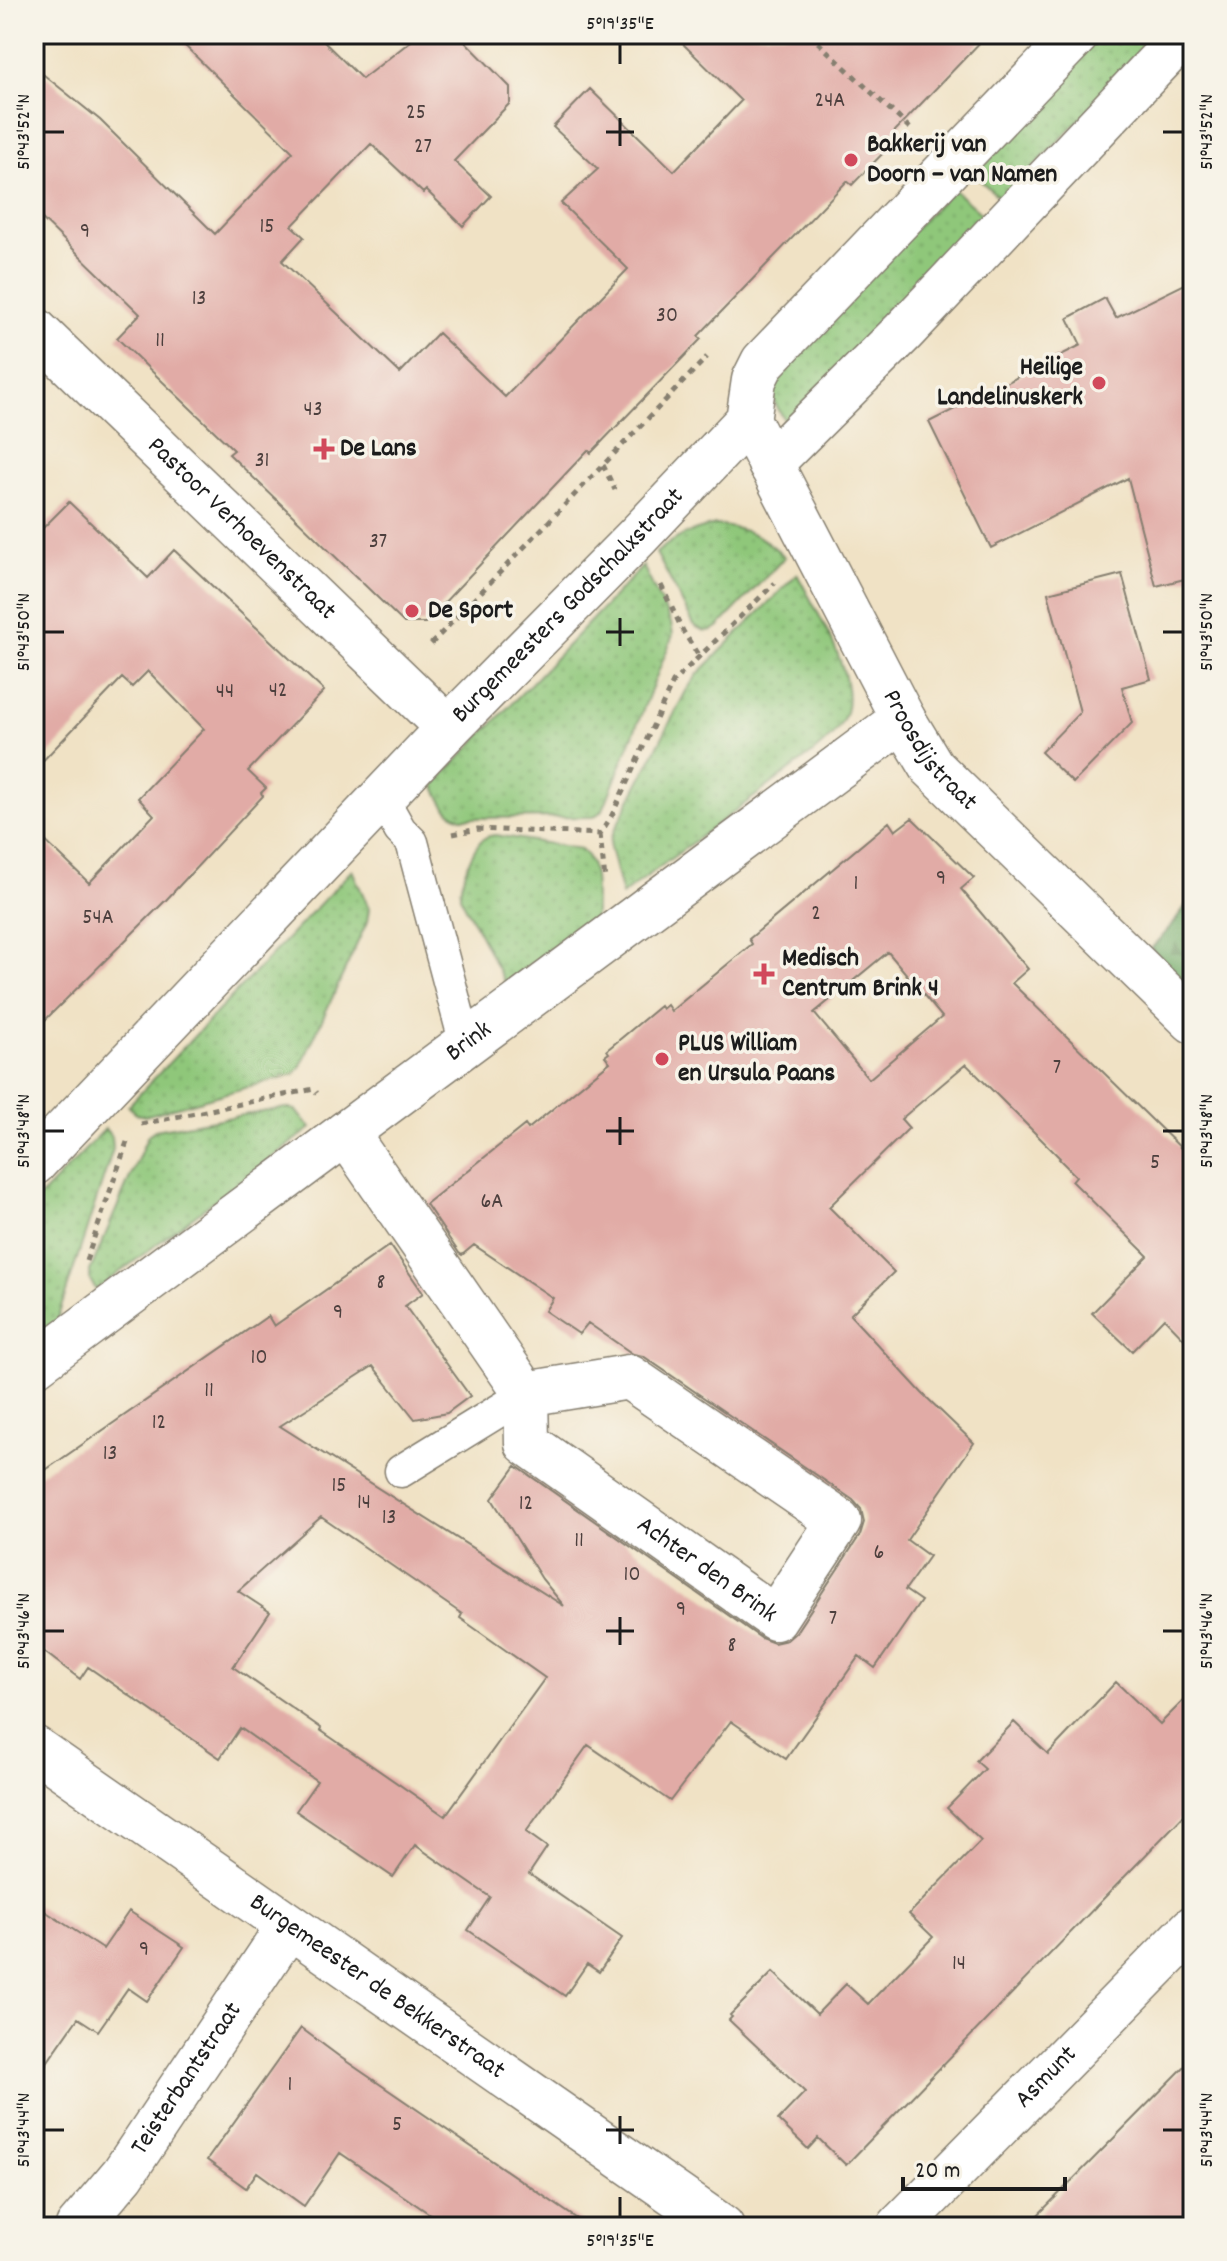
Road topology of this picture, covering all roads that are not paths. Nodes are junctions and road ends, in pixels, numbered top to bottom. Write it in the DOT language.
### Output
graph roads {
  1 [pos="1077,34"];
  2 [pos="1185,34"];
  3 [pos="34,329"];
  4 [pos="748,420"];
  5 [pos="770,464"];
  6 [pos="903,719"];
  7 [pos="448,728"];
  8 [pos="382,798"];
  9 [pos="1193,1021"];
  10 [pos="466,1045"];
  11 [pos="346,1133"];
  12 [pos="34,1163"];
  13 [pos="34,1365"];
  14 [pos="526,1394"];
  15 [pos="401,1471"];
  16 [pos="34,1748"];
  17 [pos="289,1926"];
  18 [pos="1193,1928"];
  19 [pos="78,2227"];
  20 [pos="722,2227"];
  21 [pos="899,2227"];
  1 -- 4 [label="street"];
  2 -- 5 [label="street"];
  3 -- 7 [label="street, Pastoor Verhoevenstraat"];
  4 -- 5 [label="street, Proosdijstraat"];
  4 -- 7 [label="street, Burgemeesters Godschalxstraat"];
  5 -- 6 [label="street, Proosdijstraat"];
  6 -- 9 [label="street, Proosdijstraat"];
  6 -- 10 [label="street, Brink"];
  7 -- 8 [label="street, Burgemeesters Godschalxstraat"];
  8 -- 10 [label="lane"];
  8 -- 12 [label="street, Burgemeesters Godschalxstraat"];
  10 -- 11 [label="street, Brink"];
  11 -- 13 [label="street, Brink"];
  11 -- 14 [label="street"];
  14 -- 14 [label="street, Achter den Brink"];
  14 -- 15 [label="lane"];
  16 -- 17 [label="street, Burgemeester de Bekkerstraat"];
  17 -- 19 [label="street, Teisterbantstraat"];
  17 -- 20 [label="street, Burgemeester de Bekkerstraat"];
  18 -- 21 [label="street, Asmunt"];
}
